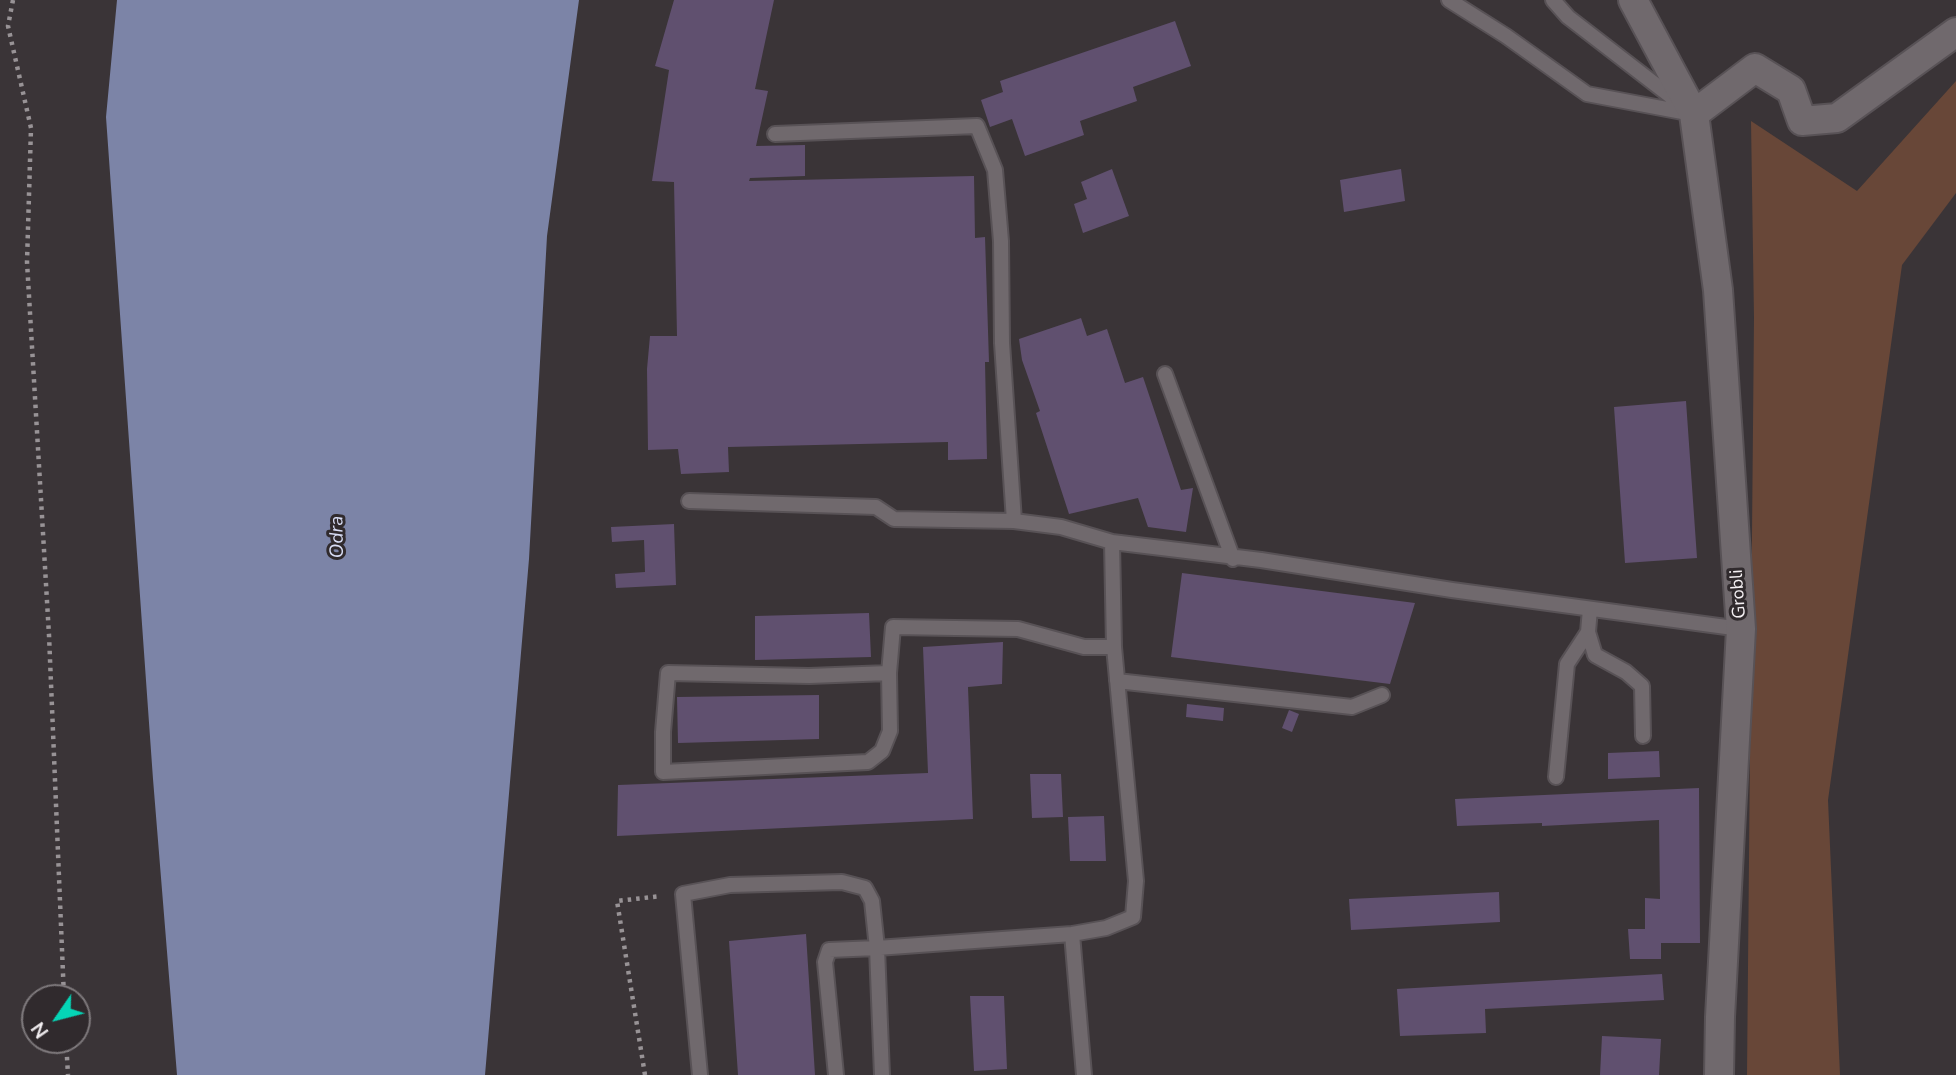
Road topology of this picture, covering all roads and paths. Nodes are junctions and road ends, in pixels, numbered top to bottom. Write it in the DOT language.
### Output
graph roads {
  1 [pos="13,0"];
  2 [pos="1449,0"];
  3 [pos="1553,0"];
  4 [pos="1633,0"];
  5 [pos="1956,32"];
  6 [pos="1694,114"];
  7 [pos="775,134"];
  8 [pos="1165,374"];
  9 [pos="689,502"];
  10 [pos="1014,521"];
  11 [pos="1112,542"];
  12 [pos="1233,559"];
  13 [pos="1590,609"];
  14 [pos="1741,629"];
  15 [pos="1588,632"];
  16 [pos="1114,647"];
  17 [pos="889,673"];
  18 [pos="1117,681"];
  19 [pos="1382,695"];
  20 [pos="1643,736"];
  21 [pos="1556,777"];
  22 [pos="683,894"];
  23 [pos="1072,934"];
  24 [pos="877,948"];
  25 [pos="63,984"];
  26 [pos="67,1054"];
  27 [pos="68,1075"];
  28 [pos="645,1075"];
  29 [pos="700,1075"];
  30 [pos="836,1075"];
  31 [pos="882,1075"];
  32 [pos="1084,1075"];
  33 [pos="1719,1075"];
  1 -- 25 [label="path"];
  2 -- 6 [label="lane"];
  3 -- 6 [label="lane"];
  4 -- 6 [label="street, Grobli"];
  5 -- 6 [label="street"];
  6 -- 14 [label="street, Grobli"];
  7 -- 10 [label="lane"];
  8 -- 12 [label="lane"];
  9 -- 10 [label="lane"];
  10 -- 11 [label="lane"];
  11 -- 12 [label="lane"];
  11 -- 16 [label="lane"];
  12 -- 13 [label="lane"];
  13 -- 14 [label="lane"];
  13 -- 15 [label="lane"];
  14 -- 33 [label="street, Grobli"];
  15 -- 20 [label="lane"];
  15 -- 21 [label="lane"];
  16 -- 17 [label="lane"];
  16 -- 18 [label="lane"];
  17 -- 17 [label="lane"];
  18 -- 19 [label="lane"];
  18 -- 23 [label="lane"];
  22 -- 24 [label="lane"];
  22 -- 28 [label="path"];
  22 -- 29 [label="lane"];
  23 -- 24 [label="lane"];
  23 -- 32 [label="lane"];
  24 -- 30 [label="lane"];
  24 -- 31 [label="lane"];
  26 -- 27 [label="path"];
}
